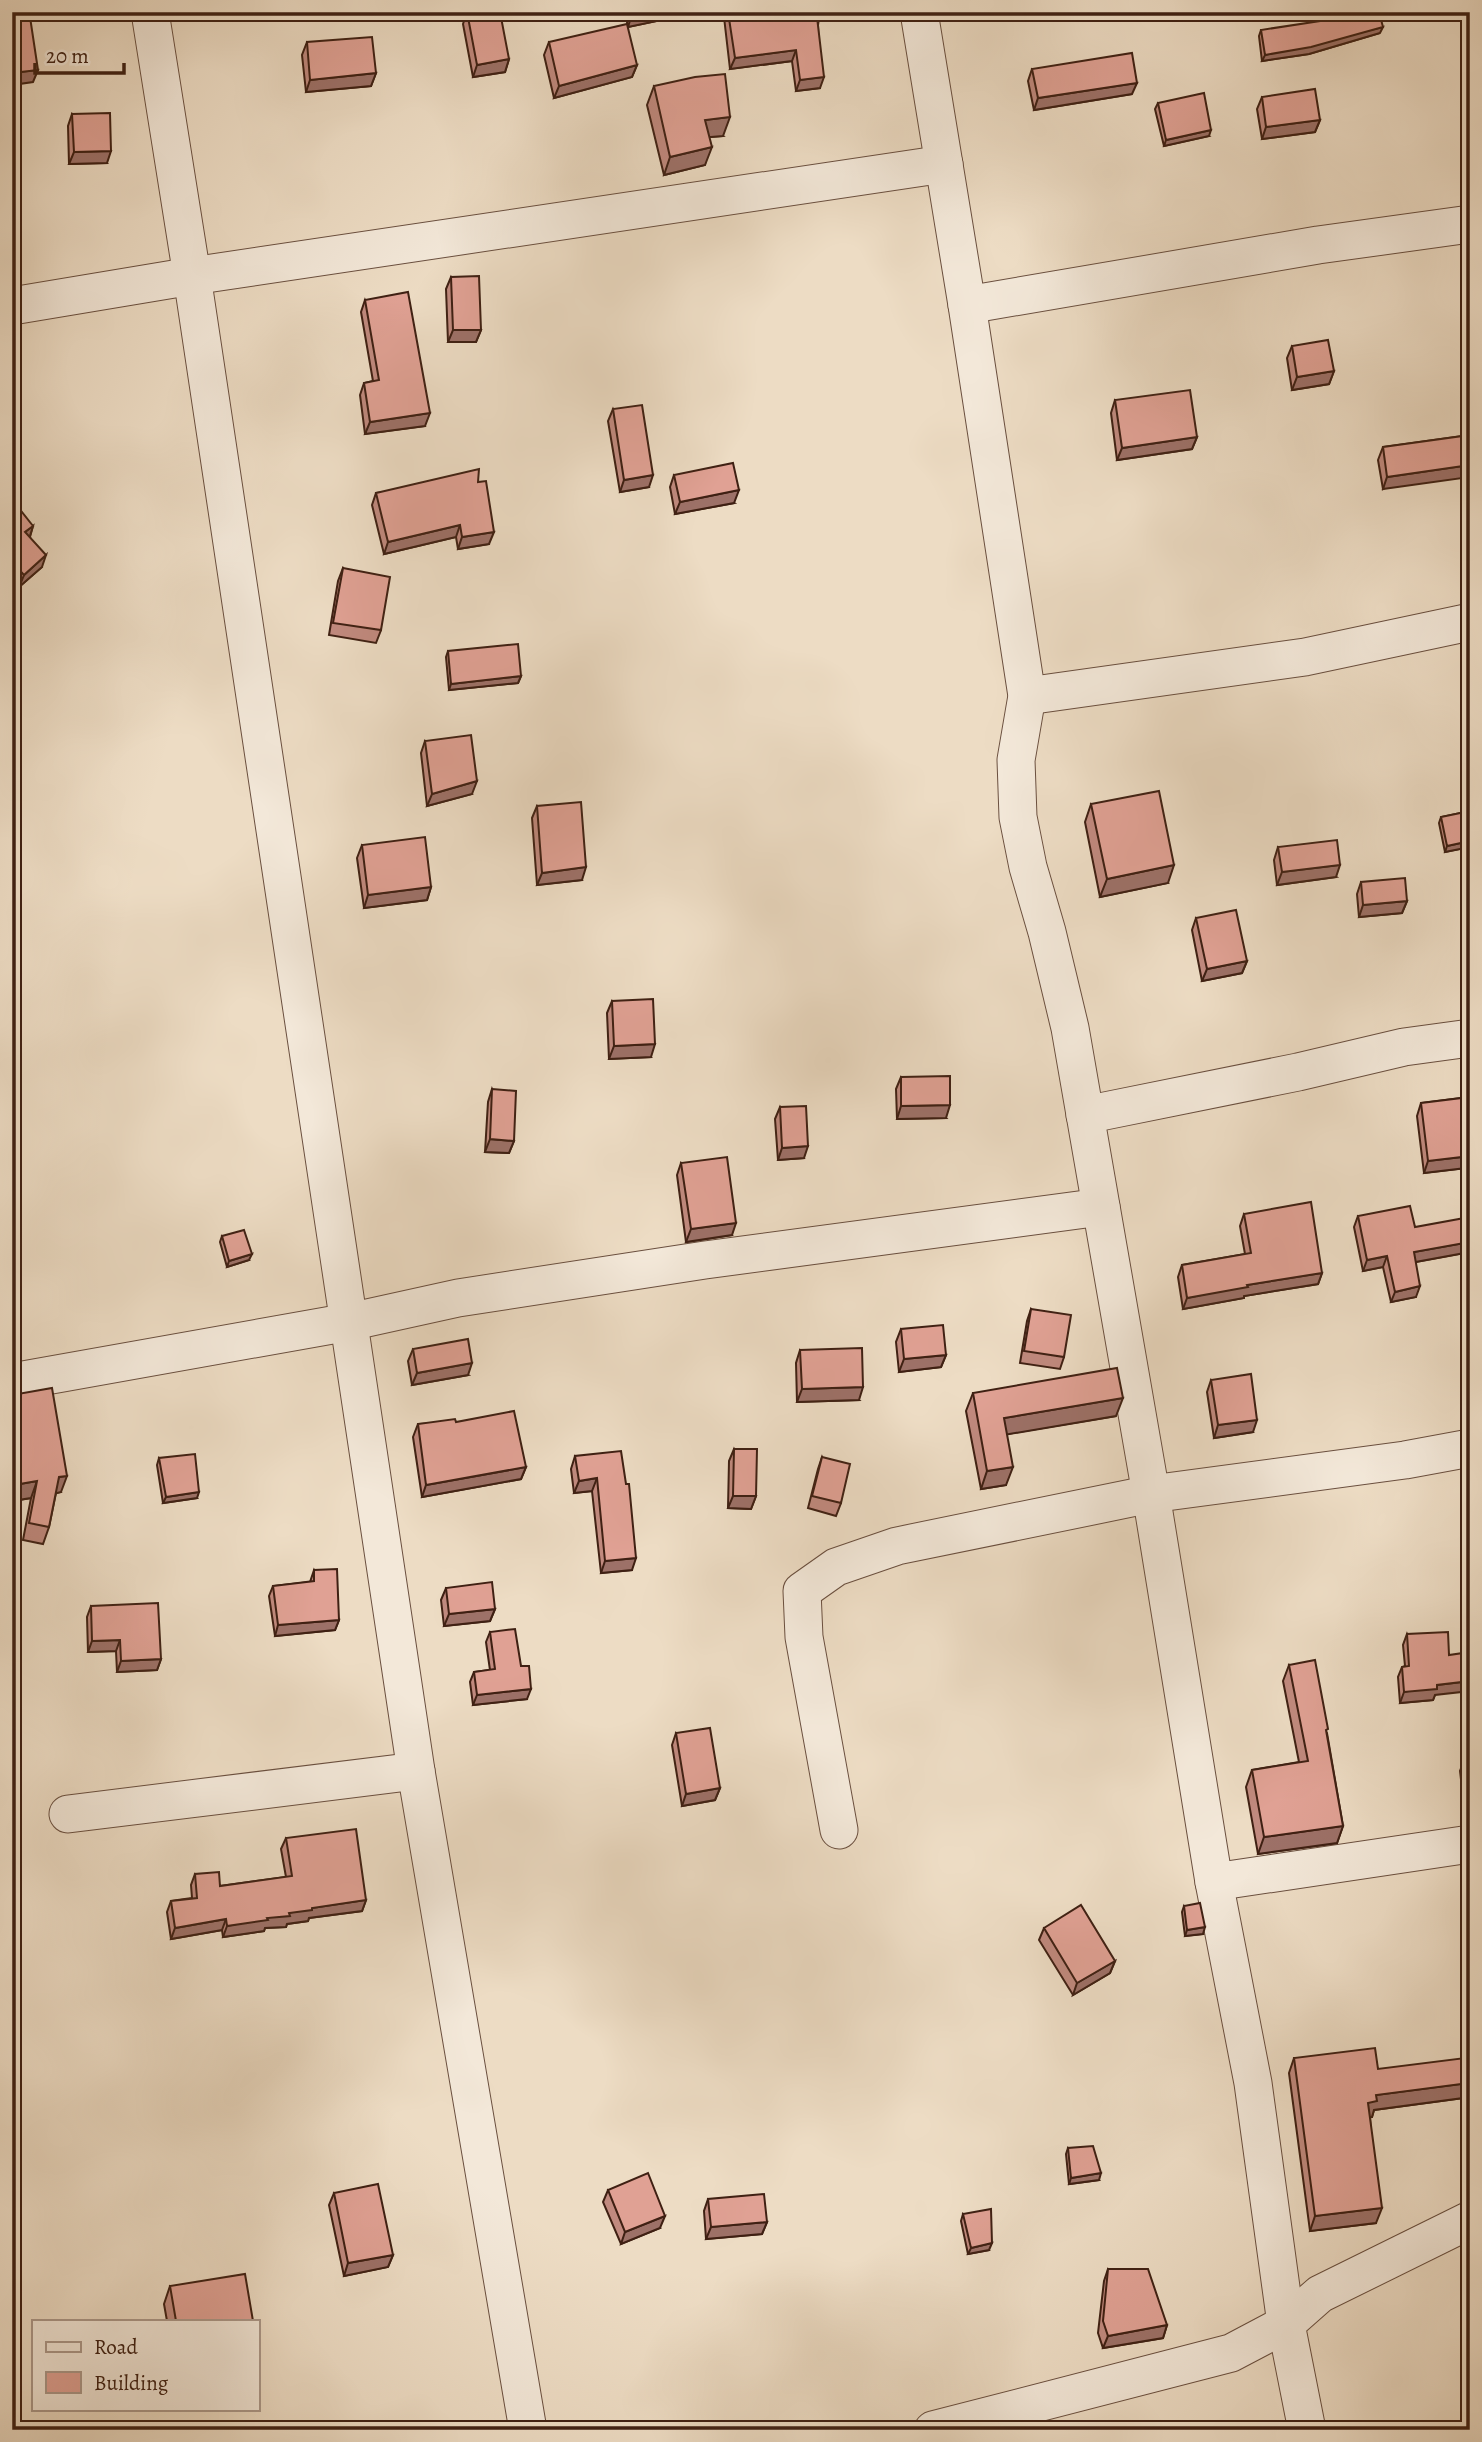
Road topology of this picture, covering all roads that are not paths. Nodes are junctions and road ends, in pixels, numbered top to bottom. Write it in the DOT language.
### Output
graph roads {
  1 [pos="150,12"];
  2 [pos="919,12"];
  3 [pos="944,164"];
  4 [pos="1470,224"];
  5 [pos="192,276"];
  6 [pos="967,304"];
  7 [pos="12,306"];
  8 [pos="1470,622"];
  9 [pos="1027,696"];
  10 [pos="1470,1038"];
  11 [pos="1085,1115"];
  12 [pos="1101,1207"];
  13 [pos="349,1322"];
  14 [pos="12,1382"];
  15 [pos="1470,1448"];
  16 [pos="1151,1494"];
  17 [pos="416,1771"];
  18 [pos="68,1814"];
  19 [pos="839,1830"];
  20 [pos="1470,1844"];
  21 [pos="1214,1882"];
  22 [pos="1470,2220"];
  23 [pos="1286,2323"];
  24 [pos="528,2430"];
  25 [pos="933,2430"];
  26 [pos="1307,2430"];
  1 -- 5 [label="street"];
  2 -- 3 [label="street"];
  3 -- 5 [label="street"];
  3 -- 6 [label="street"];
  4 -- 6 [label="street"];
  5 -- 7 [label="street"];
  5 -- 13 [label="street"];
  6 -- 9 [label="street"];
  8 -- 9 [label="street"];
  9 -- 11 [label="street"];
  10 -- 11 [label="street"];
  11 -- 12 [label="street"];
  12 -- 13 [label="street"];
  12 -- 16 [label="street"];
  13 -- 14 [label="street"];
  13 -- 17 [label="street"];
  15 -- 16 [label="street"];
  16 -- 19 [label="street"];
  16 -- 21 [label="street"];
  17 -- 18 [label="street"];
  17 -- 24 [label="street"];
  20 -- 21 [label="street"];
  21 -- 23 [label="street"];
  22 -- 23 [label="street"];
  23 -- 25 [label="street"];
  23 -- 26 [label="street"];
}
